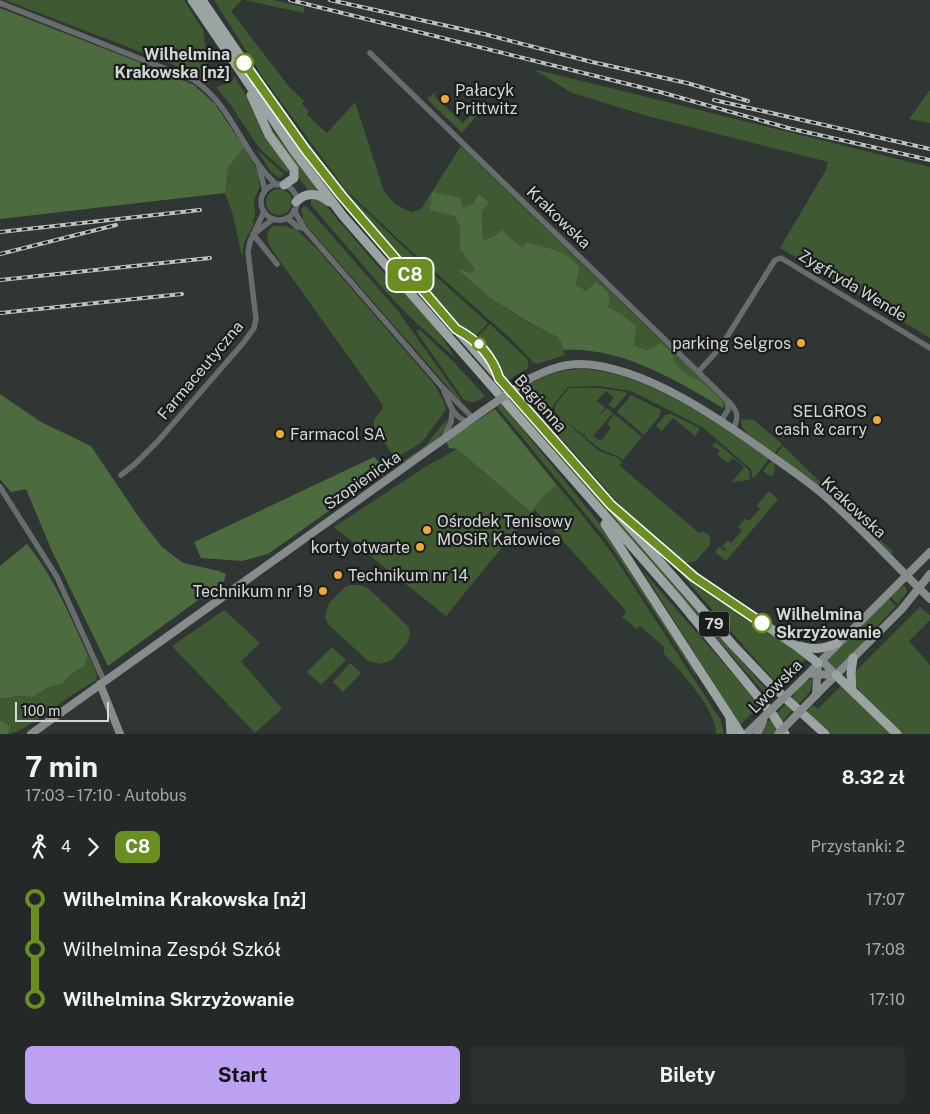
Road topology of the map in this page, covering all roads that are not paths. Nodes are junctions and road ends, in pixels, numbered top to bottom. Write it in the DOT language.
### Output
graph roads {
  1 [pos="192,0"];
  2 [pos="202,0"];
  3 [pos="0,3"];
  4 [pos="370,53"];
  5 [pos="250,87"];
  6 [pos="258,162"];
  7 [pos="280,185"];
  8 [pos="265,191"];
  9 [pos="295,206"];
  10 [pos="264,211"];
  11 [pos="344,216"];
  12 [pos="287,218"];
  13 [pos="273,219"];
  14 [pos="304,228"];
  15 [pos="253,234"];
  16 [pos="277,264"];
  17 [pos="930,348"];
  18 [pos="698,372"];
  19 [pos="443,388"];
  20 [pos="728,401"];
  21 [pos="452,411"];
  22 [pos="470,420"];
  23 [pos="721,421"];
  24 [pos="733,429"];
  25 [pos="442,440"];
  26 [pos="120,475"];
  27 [pos="0,487"];
  28 [pos="586,494"];
  29 [pos="611,505"];
  30 [pos="930,552"];
  31 [pos="930,574"];
  32 [pos="906,575"];
  33 [pos="919,588"];
  34 [pos="930,599"];
  35 [pos="837,643"];
  36 [pos="795,645"];
  37 [pos="854,658"];
  38 [pos="818,663"];
  39 [pos="817,673"];
  40 [pos="836,675"];
  41 [pos="805,677"];
  42 [pos="102,683"];
  43 [pos="852,690"];
  44 [pos="816,695"];
  45 [pos="730,717"];
  46 [pos="751,733"];
  47 [pos="31,734"];
  48 [pos="120,734"];
  49 [pos="731,734"];
  50 [pos="741,734"];
  51 [pos="778,734"];
  52 [pos="785,734"];
  53 [pos="825,734"];
  54 [pos="897,734"];
  1 -- 5 [label="main road, Bagienna / 79"];
  2 -- 29 [label="main road, Bagienna / 79"];
  3 -- 6 [label="street"];
  4 -- 18 [label="street, Krakowska"];
  5 -- 7 [label="main road"];
  5 -- 11 [label="main road, Bagienna / 79"];
  6 -- 7 [label="street"];
  6 -- 8 [label="street"];
  7 -- 8 [label="street"];
  7 -- 9 [label="street"];
  8 -- 10 [label="street"];
  9 -- 11 [label="main road"];
  9 -- 12 [label="street"];
  9 -- 14 [label="street"];
  10 -- 13 [label="street"];
  10 -- 15 [label="street, Farmaceutyczna"];
  11 -- 28 [label="main road, Bagienna / 79"];
  12 -- 13 [label="street"];
  12 -- 14 [label="street"];
  13 -- 15 [label="street"];
  14 -- 19 [label="street"];
  15 -- 16 [label="street"];
  15 -- 26 [label="street, Farmaceutyczna"];
  17 -- 18 [label="street, Zygfryda Wende"];
  18 -- 20 [label="street, Krakowska"];
  19 -- 21 [label="street"];
  19 -- 22 [label="street"];
  20 -- 23 [label="street"];
  20 -- 24 [label="street, Krakowska"];
  21 -- 22 [label="street"];
  21 -- 25 [label="street"];
  22 -- 23 [label="street, Szopienicka, bridge"];
  22 -- 25 [label="street, Szopienicka"];
  23 -- 24 [label="street, Szopienicka"];
  24 -- 32 [label="street, Krakowska"];
  25 -- 42 [label="street, Szopienicka"];
  27 -- 42 [label="street"];
  28 -- 45 [label="main road"];
  28 -- 52 [label="main road, Bagienna / 79"];
  29 -- 36 [label="main road"];
  29 -- 53 [label="main road, Bagienna / 79"];
  30 -- 32 [label="street, Lwowska"];
  31 -- 33 [label="street"];
  32 -- 33 [label="street, Krakowska"];
  32 -- 35 [label="street, Lwowska"];
  33 -- 34 [label="street"];
  33 -- 37 [label="street"];
  35 -- 36 [label="main road"];
  35 -- 38 [label="street, Lwowska"];
  36 -- 38 [label="main road"];
  37 -- 40 [label="street"];
  37 -- 43 [label="main road"];
  38 -- 39 [label="street"];
  38 -- 40 [label="street"];
  38 -- 41 [label="street, Lwowska"];
  39 -- 40 [label="street"];
  39 -- 41 [label="street"];
  39 -- 44 [label="street"];
  40 -- 43 [label="main road"];
  40 -- 44 [label="street"];
  41 -- 46 [label="street, Lwowska, bridge"];
  42 -- 47 [label="street, Szopienicka"];
  42 -- 48 [label="street"];
  43 -- 54 [label="main road"];
  44 -- 51 [label="street, bridge"];
  45 -- 49 [label="main road"];
  45 -- 50 [label="main road"];
}
